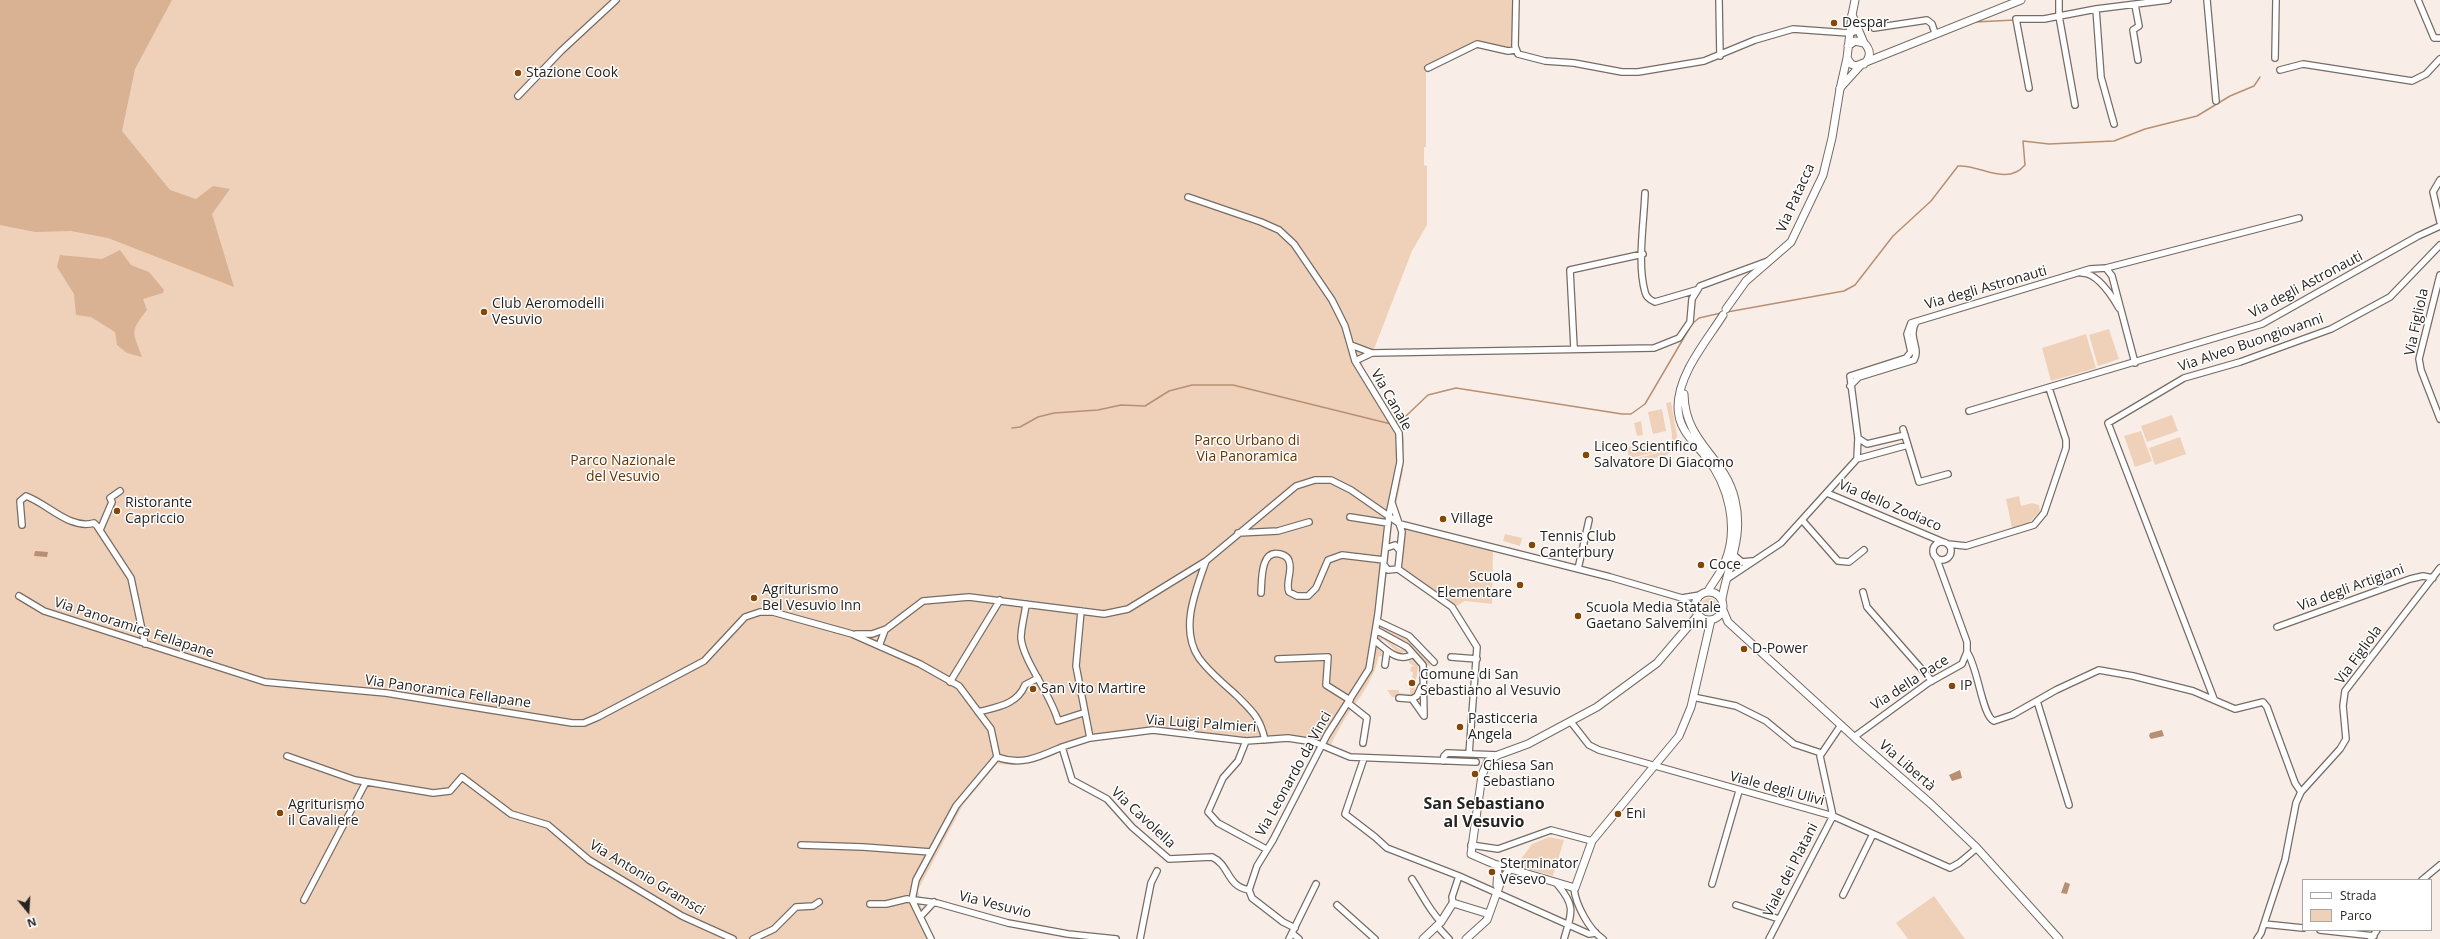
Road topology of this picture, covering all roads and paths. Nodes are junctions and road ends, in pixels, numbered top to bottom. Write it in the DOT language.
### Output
graph roads {
  1 [pos="616,0"];
  2 [pos="1516,0"];
  3 [pos="1719,0"];
  4 [pos="1855,0"];
  5 [pos="2021,0"];
  6 [pos="2059,0"];
  7 [pos="2168,0"];
  8 [pos="2207,0"];
  9 [pos="2276,0"];
  10 [pos="2418,0"];
  11 [pos="2135,5"];
  12 [pos="2096,9"];
  13 [pos="1852,15"];
  14 [pos="2059,16"];
  15 [pos="1874,28"];
  16 [pos="1857,31"];
  17 [pos="1849,33"];
  18 [pos="1935,33"];
  19 [pos="2440,38"];
  20 [pos="1865,44"];
  21 [pos="1848,46"];
  22 [pos="1515,50"];
  23 [pos="1886,53"];
  24 [pos="1720,56"];
  25 [pos="1847,58"];
  26 [pos="2275,58"];
  27 [pos="2440,58"];
  28 [pos="2138,60"];
  29 [pos="1862,65"];
  30 [pos="1428,68"];
  31 [pos="2280,70"];
  32 [pos="1840,88"];
  33 [pos="2029,88"];
  34 [pos="518,96"];
  35 [pos="2216,101"];
  36 [pos="2075,105"];
  37 [pos="2114,124"];
  38 [pos="2440,180"];
  39 [pos="1645,193"];
  40 [pos="1188,197"];
  41 [pos="2299,218"];
  42 [pos="2440,222"];
  43 [pos="2440,226"];
  44 [pos="2440,245"];
  45 [pos="1643,254"];
  46 [pos="1776,258"];
  47 [pos="2106,268"];
  48 [pos="2079,274"];
  49 [pos="2440,275"];
  50 [pos="1696,290"];
  51 [pos="2121,312"];
  52 [pos="1351,345"];
  53 [pos="1574,348"];
  54 [pos="1372,352"];
  55 [pos="1356,361"];
  56 [pos="2135,363"];
  57 [pos="1684,382"];
  58 [pos="2049,388"];
  59 [pos="1969,411"];
  60 [pos="2440,419"];
  61 [pos="1858,438"];
  62 [pos="1877,442"];
  63 [pos="1908,445"];
  64 [pos="1877,452"];
  65 [pos="1857,459"];
  66 [pos="1948,474"];
  67 [pos="120,491"];
  68 [pos="1827,493"];
  69 [pos="1392,503"];
  70 [pos="1389,515"];
  71 [pos="1350,517"];
  72 [pos="1589,520"];
  73 [pos="1802,520"];
  74 [pos="1309,522"];
  75 [pos="1400,524"];
  76 [pos="22,525"];
  77 [pos="1388,525"];
  78 [pos="100,530"];
  79 [pos="1238,534"];
  80 [pos="1926,534"];
  81 [pos="1387,539"];
  82 [pos="1401,540"];
  83 [pos="1946,543"];
  84 [pos="1966,546"];
  85 [pos="1386,548"];
  86 [pos="1934,549"];
  87 [pos="1864,550"];
  88 [pos="1400,551"];
  89 [pos="1735,556"];
  90 [pos="1949,556"];
  91 [pos="1936,557"];
  92 [pos="1206,560"];
  93 [pos="1755,560"];
  94 [pos="1384,563"];
  95 [pos="2440,568"];
  96 [pos="1398,569"];
  97 [pos="1578,569"];
  98 [pos="1942,575"];
  99 [pos="2433,578"];
  100 [pos="1727,579"];
  101 [pos="1708,591"];
  102 [pos="1863,592"];
  103 [pos="1261,593"];
  104 [pos="1700,595"];
  105 [pos="19,596"];
  106 [pos="1682,598"];
  107 [pos="1722,599"];
  108 [pos="1000,600"];
  109 [pos="1026,604"];
  110 [pos="1723,610"];
  111 [pos="1082,611"];
  112 [pos="1697,612"];
  113 [pos="1713,619"];
  114 [pos="1377,621"];
  115 [pos="1728,622"];
  116 [pos="2277,627"];
  117 [pos="887,628"];
  118 [pos="1376,630"];
  119 [pos="852,634"];
  120 [pos="1374,640"];
  121 [pos="145,644"];
  122 [pos="879,646"];
  123 [pos="1387,651"];
  124 [pos="1968,652"];
  125 [pos="1413,654"];
  126 [pos="1451,657"];
  127 [pos="1278,659"];
  128 [pos="1477,659"];
  129 [pos="1434,662"];
  130 [pos="1385,665"];
  131 [pos="1038,678"];
  132 [pos="1932,681"];
  133 [pos="950,682"];
  134 [pos="1424,683"];
  135 [pos="1399,698"];
  136 [pos="1693,698"];
  137 [pos="1412,699"];
  138 [pos="2214,699"];
  139 [pos="2037,701"];
  140 [pos="1349,702"];
  141 [pos="978,712"];
  142 [pos="1083,714"];
  143 [pos="1571,722"];
  144 [pos="1841,725"];
  145 [pos="1854,737"];
  146 [pos="1090,738"];
  147 [pos="1265,740"];
  148 [pos="1246,741"];
  149 [pos="1363,743"];
  150 [pos="1322,745"];
  151 [pos="1062,747"];
  152 [pos="1821,752"];
  153 [pos="1469,754"];
  154 [pos="1498,755"];
  155 [pos="286,756"];
  156 [pos="997,757"];
  157 [pos="1364,758"];
  158 [pos="1444,761"];
  159 [pos="1476,762"];
  160 [pos="1654,766"];
  161 [pos="1484,767"];
  162 [pos="366,782"];
  163 [pos="1739,791"];
  164 [pos="2301,792"];
  165 [pos="2069,805"];
  166 [pos="1833,816"];
  167 [pos="1873,834"];
  168 [pos="1592,841"];
  169 [pos="800,845"];
  170 [pos="1471,845"];
  171 [pos="1977,848"];
  172 [pos="1266,849"];
  173 [pos="931,852"];
  174 [pos="1498,865"];
  175 [pos="2440,865"];
  176 [pos="1510,869"];
  177 [pos="1157,871"];
  178 [pos="1459,876"];
  179 [pos="1412,879"];
  180 [pos="2423,879"];
  181 [pos="1316,884"];
  182 [pos="1557,884"];
  183 [pos="1712,884"];
  184 [pos="1574,889"];
  185 [pos="1249,890"];
  186 [pos="1496,892"];
  187 [pos="1842,895"];
  188 [pos="304,900"];
  189 [pos="912,900"];
  190 [pos="819,902"];
  191 [pos="934,902"];
  192 [pos="870,904"];
  193 [pos="1337,904"];
  194 [pos="1453,904"];
  195 [pos="1736,905"];
  196 [pos="1572,909"];
  197 [pos="1580,910"];
  198 [pos="1489,914"];
  199 [pos="921,916"];
  200 [pos="1779,920"];
  201 [pos="1439,924"];
  202 [pos="2264,924"];
  203 [pos="1568,925"];
  204 [pos="2302,928"];
  205 [pos="1294,931"];
  206 [pos="2326,931"];
  207 [pos="1596,934"];
  208 [pos="1105,938"];
  209 [pos="2372,938"];
  210 [pos="733,939"];
  211 [pos="753,939"];
  212 [pos="931,939"];
  213 [pos="1116,939"];
  214 [pos="1140,939"];
  215 [pos="1289,939"];
  216 [pos="1299,939"];
  217 [pos="1375,939"];
  218 [pos="1423,939"];
  219 [pos="1449,939"];
  220 [pos="1466,939"];
  221 [pos="1564,939"];
  222 [pos="1603,939"];
  223 [pos="1769,939"];
  224 [pos="2059,939"];
  225 [pos="2257,939"];
  1 -- 34 [label="street"];
  2 -- 22 [label="street"];
  3 -- 24 [label="street"];
  4 -- 13 [label="street"];
  5 -- 18 [label="street"];
  6 -- 14 [label="street"];
  7 -- 11 [label="street"];
  8 -- 35 [label="street"];
  9 -- 26 [label="street"];
  10 -- 19 [label="street"];
  11 -- 12 [label="street"];
  11 -- 28 [label="street"];
  12 -- 14 [label="street"];
  12 -- 37 [label="street"];
  13 -- 16 [label="street"];
  13 -- 17 [label="street"];
  14 -- 33 [label="street"];
  14 -- 36 [label="street"];
  15 -- 18 [label="street"];
  16 -- 17 [label="street"];
  16 -- 20 [label="street"];
  17 -- 21 [label="street"];
  17 -- 24 [label="street"];
  18 -- 23 [label="street"];
  20 -- 21 [label="street"];
  20 -- 23 [label="street"];
  20 -- 29 [label="street"];
  21 -- 25 [label="street"];
  22 -- 24 [label="street"];
  22 -- 30 [label="street"];
  23 -- 29 [label="street"];
  25 -- 29 [label="street"];
  25 -- 32 [label="street, Via Patacca"];
  27 -- 31 [label="street"];
  29 -- 32 [label="street"];
  32 -- 46 [label="street, Via Patacca"];
  38 -- 42 [label="street"];
  39 -- 45 [label="street"];
  40 -- 52 [label="street, Via Canale"];
  41 -- 47 [label="street, Via degli Astronauti"];
  43 -- 56 [label="street, Via degli Astronauti"];
  44 -- 138 [label="street, Via Alveo Buongiovanni"];
  45 -- 50 [label="street"];
  45 -- 53 [label="street"];
  46 -- 50 [label="street"];
  46 -- 57 [label="street, Via Patacca"];
  47 -- 48 [label="street, Via degli Astronauti"];
  47 -- 51 [label="street"];
  48 -- 51 [label="street"];
  48 -- 61 [label="street, Via degli Astronauti"];
  49 -- 60 [label="street, Via Figliola"];
  50 -- 53 [label="street"];
  51 -- 56 [label="street"];
  52 -- 54 [label="street"];
  52 -- 55 [label="street, Via Canale"];
  53 -- 54 [label="street"];
  54 -- 55 [label="street"];
  55 -- 69 [label="street, Via Canale"];
  56 -- 58 [label="street, Via degli Astronauti"];
  57 -- 89 [label="street"];
  57 -- 101 [label="street"];
  58 -- 59 [label="street, Via degli Astronauti"];
  58 -- 84 [label="street, Via dello Zodiaco"];
  61 -- 62 [label="street"];
  61 -- 65 [label="street"];
  62 -- 63 [label="street"];
  62 -- 64 [label="street"];
  63 -- 64 [label="street"];
  63 -- 66 [label="street"];
  64 -- 65 [label="street"];
  65 -- 68 [label="street"];
  67 -- 78 [label="street"];
  68 -- 73 [label="street"];
  68 -- 80 [label="street, Via dello Zodiaco"];
  69 -- 70 [label="street, Via Canale"];
  69 -- 75 [label="street"];
  70 -- 75 [label="street"];
  70 -- 77 [label="street, Via Canale"];
  70 -- 79 [label="street"];
  71 -- 77 [label="street"];
  72 -- 97 [label="street"];
  73 -- 87 [label="street"];
  73 -- 93 [label="street"];
  74 -- 79 [label="street"];
  75 -- 77 [label="street"];
  75 -- 82 [label="street"];
  75 -- 97 [label="street"];
  76 -- 78 [label="street"];
  77 -- 81 [label="street, Via Canale"];
  78 -- 121 [label="street"];
  79 -- 92 [label="street"];
  80 -- 83 [label="street, Via dello Zodiaco"];
  80 -- 86 [label="street, Via della Pace"];
  81 -- 82 [label="street"];
  81 -- 85 [label="street, Via Leonardo da Vinci"];
  82 -- 88 [label="street"];
  83 -- 84 [label="street, Via dello Zodiaco"];
  83 -- 86 [label="street"];
  83 -- 90 [label="street"];
  84 -- 90 [label="street"];
  85 -- 88 [label="street"];
  85 -- 94 [label="street, Via Leonardo da Vinci"];
  86 -- 91 [label="street, Via della Pace"];
  88 -- 96 [label="street"];
  89 -- 93 [label="street"];
  89 -- 100 [label="street"];
  90 -- 91 [label="street"];
  90 -- 98 [label="street"];
  91 -- 98 [label="street, Via della Pace"];
  92 -- 111 [label="street"];
  92 -- 147 [label="street"];
  93 -- 100 [label="street"];
  94 -- 96 [label="street"];
  94 -- 103 [label="street"];
  94 -- 114 [label="street, Via Leonardo da Vinci"];
  95 -- 99 [label="street, Via Figliola"];
  96 -- 128 [label="street"];
  97 -- 106 [label="street"];
  98 -- 124 [label="street, Via della Pace"];
  99 -- 116 [label="street, Via degli Artigiani"];
  99 -- 164 [label="street, Via Figliola"];
  100 -- 107 [label="street"];
  101 -- 104 [label="street"];
  101 -- 107 [label="street"];
  102 -- 132 [label="street"];
  104 -- 106 [label="street"];
  104 -- 112 [label="street"];
  105 -- 121 [label="street, Via Panoramica Fellapane"];
  106 -- 112 [label="street"];
  107 -- 110 [label="street"];
  108 -- 109 [label="street"];
  108 -- 117 [label="street"];
  108 -- 133 [label="street"];
  109 -- 111 [label="street"];
  109 -- 131 [label="street"];
  110 -- 113 [label="street"];
  110 -- 115 [label="street, Via Libertà"];
  111 -- 142 [label="street"];
  112 -- 113 [label="street"];
  112 -- 143 [label="street"];
  113 -- 115 [label="street"];
  113 -- 136 [label="street"];
  114 -- 118 [label="street, Via Leonardo da Vinci"];
  114 -- 129 [label="street"];
  115 -- 144 [label="street, Via Libertà"];
  117 -- 119 [label="street"];
  117 -- 122 [label="street"];
  118 -- 120 [label="street, Via Leonardo da Vinci"];
  118 -- 125 [label="street"];
  119 -- 121 [label="street, Via Panoramica Fellapane"];
  119 -- 122 [label="street"];
  120 -- 123 [label="street"];
  120 -- 140 [label="street, Via Leonardo da Vinci"];
  122 -- 133 [label="street"];
  123 -- 125 [label="street"];
  123 -- 130 [label="street"];
  124 -- 132 [label="street, Via della Pace"];
  124 -- 139 [label="street"];
  125 -- 134 [label="street"];
  126 -- 128 [label="street"];
  127 -- 140 [label="street"];
  128 -- 153 [label="street"];
  131 -- 141 [label="street"];
  131 -- 142 [label="street"];
  132 -- 145 [label="street, Via della Pace"];
  133 -- 141 [label="street"];
  134 -- 137 [label="street"];
  134 -- 137 [label="street"];
  135 -- 137 [label="street"];
  136 -- 152 [label="street"];
  136 -- 160 [label="street"];
  138 -- 139 [label="street"];
  138 -- 164 [label="street"];
  139 -- 165 [label="street"];
  140 -- 149 [label="street"];
  140 -- 150 [label="street, Via Leonardo da Vinci"];
  141 -- 156 [label="street"];
  142 -- 146 [label="street"];
  143 -- 154 [label="street"];
  143 -- 160 [label="street, Viale degli Ulivi"];
  144 -- 145 [label="street, Via Libertà"];
  144 -- 152 [label="street"];
  145 -- 171 [label="street, Via Libertà"];
  146 -- 148 [label="street, Via Luigi Palmieri"];
  146 -- 151 [label="street"];
  147 -- 148 [label="street, Via Luigi Palmieri"];
  147 -- 150 [label="street, Via Luigi Palmieri"];
  148 -- 172 [label="street"];
  150 -- 157 [label="street, Via Luigi Palmieri"];
  150 -- 172 [label="street, Via Leonardo da Vinci"];
  151 -- 156 [label="street"];
  151 -- 185 [label="street, Via Cavolella"];
  152 -- 166 [label="street, Viale dei Platani"];
  153 -- 154 [label="street"];
  153 -- 158 [label="street"];
  153 -- 159 [label="street"];
  154 -- 161 [label="street"];
  155 -- 162 [label="street, Via Antonio Gramsci"];
  156 -- 173 [label="street"];
  157 -- 158 [label="street, Via Luigi Palmieri"];
  157 -- 178 [label="street"];
  158 -- 159 [label="street, Via Luigi Palmieri"];
  159 -- 161 [label="street"];
  160 -- 163 [label="street, Viale degli Ulivi"];
  160 -- 168 [label="street"];
  161 -- 170 [label="street"];
  162 -- 188 [label="street"];
  162 -- 210 [label="street, Via Antonio Gramsci"];
  163 -- 166 [label="street, Viale degli Ulivi"];
  163 -- 183 [label="street"];
  164 -- 202 [label="street, Via Figliola"];
  166 -- 167 [label="street, Viale degli Ulivi"];
  166 -- 200 [label="street, Viale dei Platani"];
  167 -- 171 [label="street, Viale degli Ulivi"];
  167 -- 187 [label="street"];
  168 -- 170 [label="street"];
  168 -- 184 [label="street"];
  169 -- 173 [label="street"];
  170 -- 174 [label="street"];
  171 -- 224 [label="street, Via Libertà"];
  172 -- 185 [label="street, Via Leonardo da Vinci"];
  173 -- 189 [label="street"];
  174 -- 176 [label="street"];
  174 -- 186 [label="street"];
  175 -- 180 [label="street"];
  176 -- 182 [label="street"];
  176 -- 186 [label="street"];
  177 -- 214 [label="street"];
  178 -- 186 [label="street"];
  178 -- 194 [label="street"];
  179 -- 201 [label="street"];
  181 -- 205 [label="street"];
  182 -- 184 [label="street"];
  182 -- 196 [label="street"];
  184 -- 197 [label="street"];
  185 -- 205 [label="street"];
  186 -- 198 [label="street"];
  186 -- 203 [label="street"];
  189 -- 191 [label="street, Via Vesuvio"];
  189 -- 192 [label="street, Via Vesuvio"];
  189 -- 199 [label="street"];
  190 -- 211 [label="street"];
  191 -- 199 [label="street"];
  191 -- 208 [label="street, Via Vesuvio"];
  193 -- 217 [label="street"];
  194 -- 198 [label="street"];
  194 -- 201 [label="street"];
  195 -- 200 [label="street"];
  196 -- 197 [label="street"];
  196 -- 203 [label="street"];
  197 -- 207 [label="street"];
  198 -- 220 [label="street"];
  199 -- 212 [label="street"];
  200 -- 223 [label="street, Viale dei Platani"];
  201 -- 218 [label="street"];
  201 -- 219 [label="street"];
  202 -- 204 [label="street"];
  202 -- 225 [label="street, Via Figliola"];
  203 -- 207 [label="street"];
  203 -- 221 [label="street"];
  205 -- 215 [label="street"];
  205 -- 216 [label="street"];
  206 -- 209 [label="street"];
  207 -- 222 [label="street"];
  208 -- 213 [label="street, Via Vesuvio"];
}
